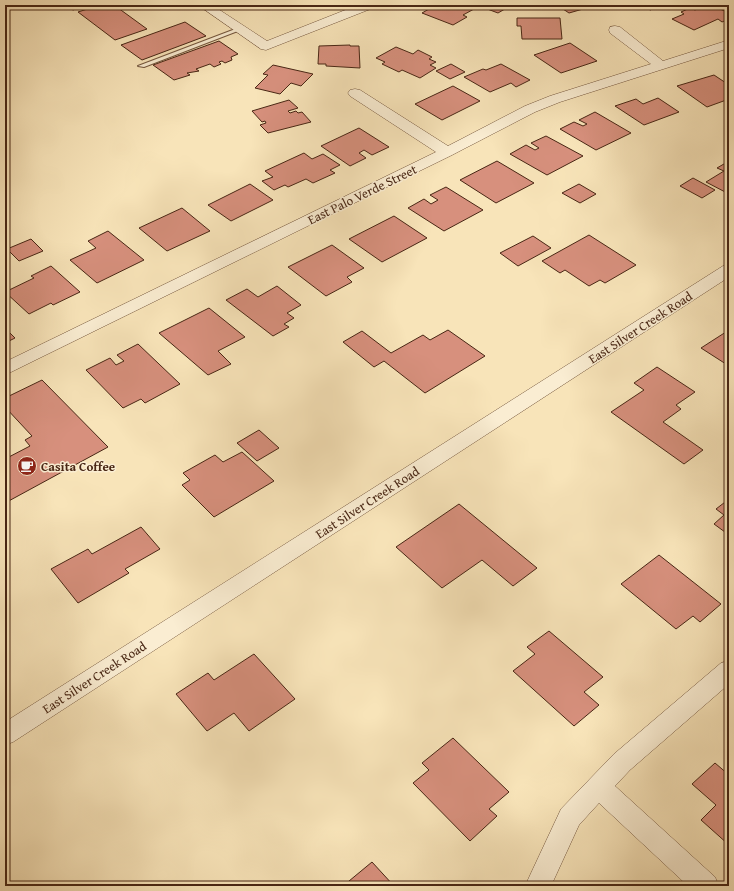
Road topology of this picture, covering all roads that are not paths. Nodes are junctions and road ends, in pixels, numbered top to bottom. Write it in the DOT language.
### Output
graph roads {
  1 [pos="204,5"];
  2 [pos="369,5"];
  3 [pos="240,29"];
  4 [pos="614,30"];
  5 [pos="729,44"];
  6 [pos="660,65"];
  7 [pos="142,66"];
  8 [pos="355,93"];
  9 [pos="447,152"];
  10 [pos="729,270"];
  11 [pos="5,370"];
  12 [pos="729,670"];
  13 [pos="5,735"];
  14 [pos="599,786"];
  15 [pos="538,886"];
  16 [pos="706,886"];
  1 -- 3 [label="street"];
  2 -- 3 [label="street"];
  3 -- 7 [label="lane"];
  4 -- 6 [label="street"];
  5 -- 6 [label="street, East Palo Verde Street"];
  6 -- 9 [label="street, East Palo Verde Street"];
  8 -- 9 [label="street"];
  9 -- 11 [label="street, East Palo Verde Street"];
  10 -- 13 [label="street, East Silver Creek Road"];
  12 -- 14 [label="street"];
  14 -- 15 [label="street"];
  14 -- 16 [label="street"];
}
